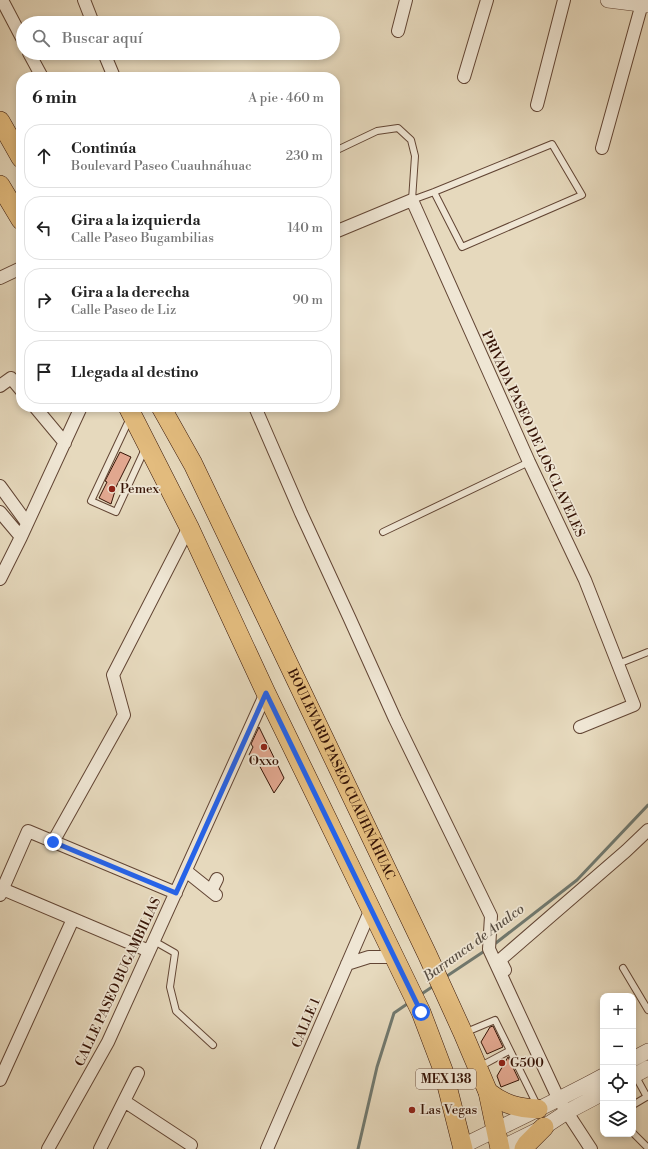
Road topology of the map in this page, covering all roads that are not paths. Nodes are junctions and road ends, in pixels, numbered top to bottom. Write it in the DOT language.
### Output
graph roads {
  1 [pos="2,0"];
  2 [pos="84,0"];
  3 [pos="406,0"];
  4 [pos="487,0"];
  5 [pos="564,0"];
  6 [pos="608,0"];
  7 [pos="644,3"];
  8 [pos="90,16"];
  9 [pos="16,27"];
  10 [pos="398,31"];
  11 [pos="33,60"];
  12 [pos="107,60"];
  13 [pos="39,72"];
  14 [pos="112,72"];
  15 [pos="464,77"];
  16 [pos="537,105"];
  17 [pos="0,121"];
  18 [pos="340,148"];
  19 [pos="602,148"];
  20 [pos="16,149"];
  21 [pos="0,185"];
  22 [pos="434,192"];
  23 [pos="412,200"];
  24 [pos="16,212"];
  25 [pos="340,230"];
  26 [pos="16,270"];
  27 [pos="0,278"];
  28 [pos="16,384"];
  29 [pos="0,386"];
  30 [pos="39,412"];
  31 [pos="79,412"];
  32 [pos="130,412"];
  33 [pos="131,412"];
  34 [pos="164,412"];
  35 [pos="257,412"];
  36 [pos="65,444"];
  37 [pos="147,444"];
  38 [pos="529,462"];
  39 [pos="0,486"];
  40 [pos="0,512"];
  41 [pos="27,523"];
  42 [pos="189,527"];
  43 [pos="383,532"];
  44 [pos="21,537"];
  45 [pos="0,579"];
  46 [pos="648,652"];
  47 [pos="618,664"];
  48 [pos="266,693"];
  49 [pos="580,727"];
  50 [pos="648,830"];
  51 [pos="53,842"];
  52 [pos="186,871"];
  53 [pos="217,879"];
  54 [pos="1,891"];
  55 [pos="176,893"];
  56 [pos="371,909"];
  57 [pos="73,919"];
  58 [pos="152,946"];
  59 [pos="396,961"];
  60 [pos="347,964"];
  61 [pos="623,968"];
  62 [pos="648,1010"];
  63 [pos="463,1033"];
  64 [pos="214,1045"];
  65 [pos="509,1051"];
  66 [pos="648,1051"];
  67 [pos="636,1057"];
  68 [pos="478,1068"];
  69 [pos="138,1073"];
  70 [pos="639,1073"];
  71 [pos="600,1078"];
  72 [pos="0,1080"];
  73 [pos="488,1092"];
  74 [pos="600,1094"];
  75 [pos="647,1097"];
  76 [pos="124,1101"];
  77 [pos="564,1103"];
  78 [pos="636,1103"];
  79 [pos="538,1109"];
  80 [pos="544,1127"];
  81 [pos="497,1129"];
  82 [pos="636,1135"];
  83 [pos="191,1145"];
  84 [pos="463,1148"];
  85 [pos="648,1148"];
  86 [pos="48,1149"];
  87 [pos="100,1149"];
  88 [pos="267,1149"];
  89 [pos="500,1149"];
  90 [pos="524,1149"];
  91 [pos="591,1149"];
  1 -- 9 [label="street"];
  2 -- 8 [label="street"];
  3 -- 10 [label="street"];
  4 -- 15 [label="street"];
  5 -- 16 [label="street"];
  6 -- 7 [label="street"];
  7 -- 19 [label="street"];
  11 -- 13 [label="street"];
  12 -- 14 [label="street"];
  17 -- 20 [label="main road"];
  18 -- 23 [label="lane"];
  21 -- 24 [label="main road"];
  22 -- 22 [label="lane"];
  22 -- 23 [label="lane"];
  23 -- 25 [label="street"];
  23 -- 38 [label="street, PRIVADA PASEO DE LOS CLAVELES"];
  26 -- 27 [label="street"];
  28 -- 29 [label="street"];
  30 -- 36 [label="street"];
  31 -- 36 [label="street"];
  32 -- 37 [label="lane"];
  33 -- 37 [label="main road, MEX 138"];
  34 -- 63 [label="main road, BOULEVARD PASEO CUAUHNÁHUAC / MEX 138"];
  35 -- 77 [label="street"];
  36 -- 41 [label="street"];
  37 -- 42 [label="main road, MEX 138"];
  38 -- 43 [label="lane"];
  38 -- 47 [label="street, PRIVADA PASEO DE LOS CLAVELES"];
  39 -- 41 [label="street"];
  40 -- 44 [label="street"];
  41 -- 44 [label="street"];
  42 -- 48 [label="main road, MEX 138"];
  42 -- 51 [label="street"];
  44 -- 45 [label="street"];
  46 -- 47 [label="lane"];
  47 -- 49 [label="street, PRIVADA PASEO DE LOS CLAVELES"];
  48 -- 52 [label="street, CALLE PASEO BUGAMBILIAS"];
  48 -- 56 [label="main road, MEX 138"];
  50 -- 77 [label="street"];
  51 -- 54 [label="street"];
  51 -- 55 [label="street"];
  52 -- 53 [label="street"];
  52 -- 55 [label="street, CALLE PASEO BUGAMBILIAS"];
  54 -- 57 [label="street"];
  55 -- 58 [label="street, CALLE PASEO BUGAMBILIAS"];
  56 -- 59 [label="main road, MEX 138"];
  56 -- 60 [label="street, CALLE 1"];
  57 -- 58 [label="street"];
  57 -- 72 [label="street"];
  58 -- 64 [label="lane"];
  58 -- 86 [label="street, CALLE PASEO BUGAMBILIAS"];
  59 -- 60 [label="street"];
  59 -- 84 [label="main road, MEX 138"];
  60 -- 88 [label="street, CALLE 1"];
  61 -- 62 [label="lane"];
  63 -- 65 [label="lane"];
  63 -- 68 [label="main road, BOULEVARD PASEO CUAUHNÁHUAC / MEX 138"];
  65 -- 68 [label="lane"];
  65 -- 79 [label="lane"];
  66 -- 67 [label="street"];
  68 -- 73 [label="main road, BOULEVARD PASEO CUAUHNÁHUAC / MEX 138"];
  69 -- 76 [label="street"];
  70 -- 75 [label="lane"];
  71 -- 77 [label="street"];
  73 -- 79 [label="main road"];
  73 -- 81 [label="main road, BOULEVARD PASEO CUAUHNÁHUAC / MEX 138"];
  74 -- 77 [label="street"];
  75 -- 78 [label="lane"];
  76 -- 83 [label="street"];
  76 -- 87 [label="street"];
  77 -- 79 [label="street"];
  77 -- 80 [label="street"];
  77 -- 91 [label="street"];
  79 -- 81 [label="street"];
  80 -- 89 [label="street"];
  80 -- 90 [label="main road"];
  81 -- 84 [label="street"];
  81 -- 89 [label="main road, BOULEVARD PASEO CUAUHNÁHUAC / MEX 138"];
  82 -- 85 [label="lane"];
}
